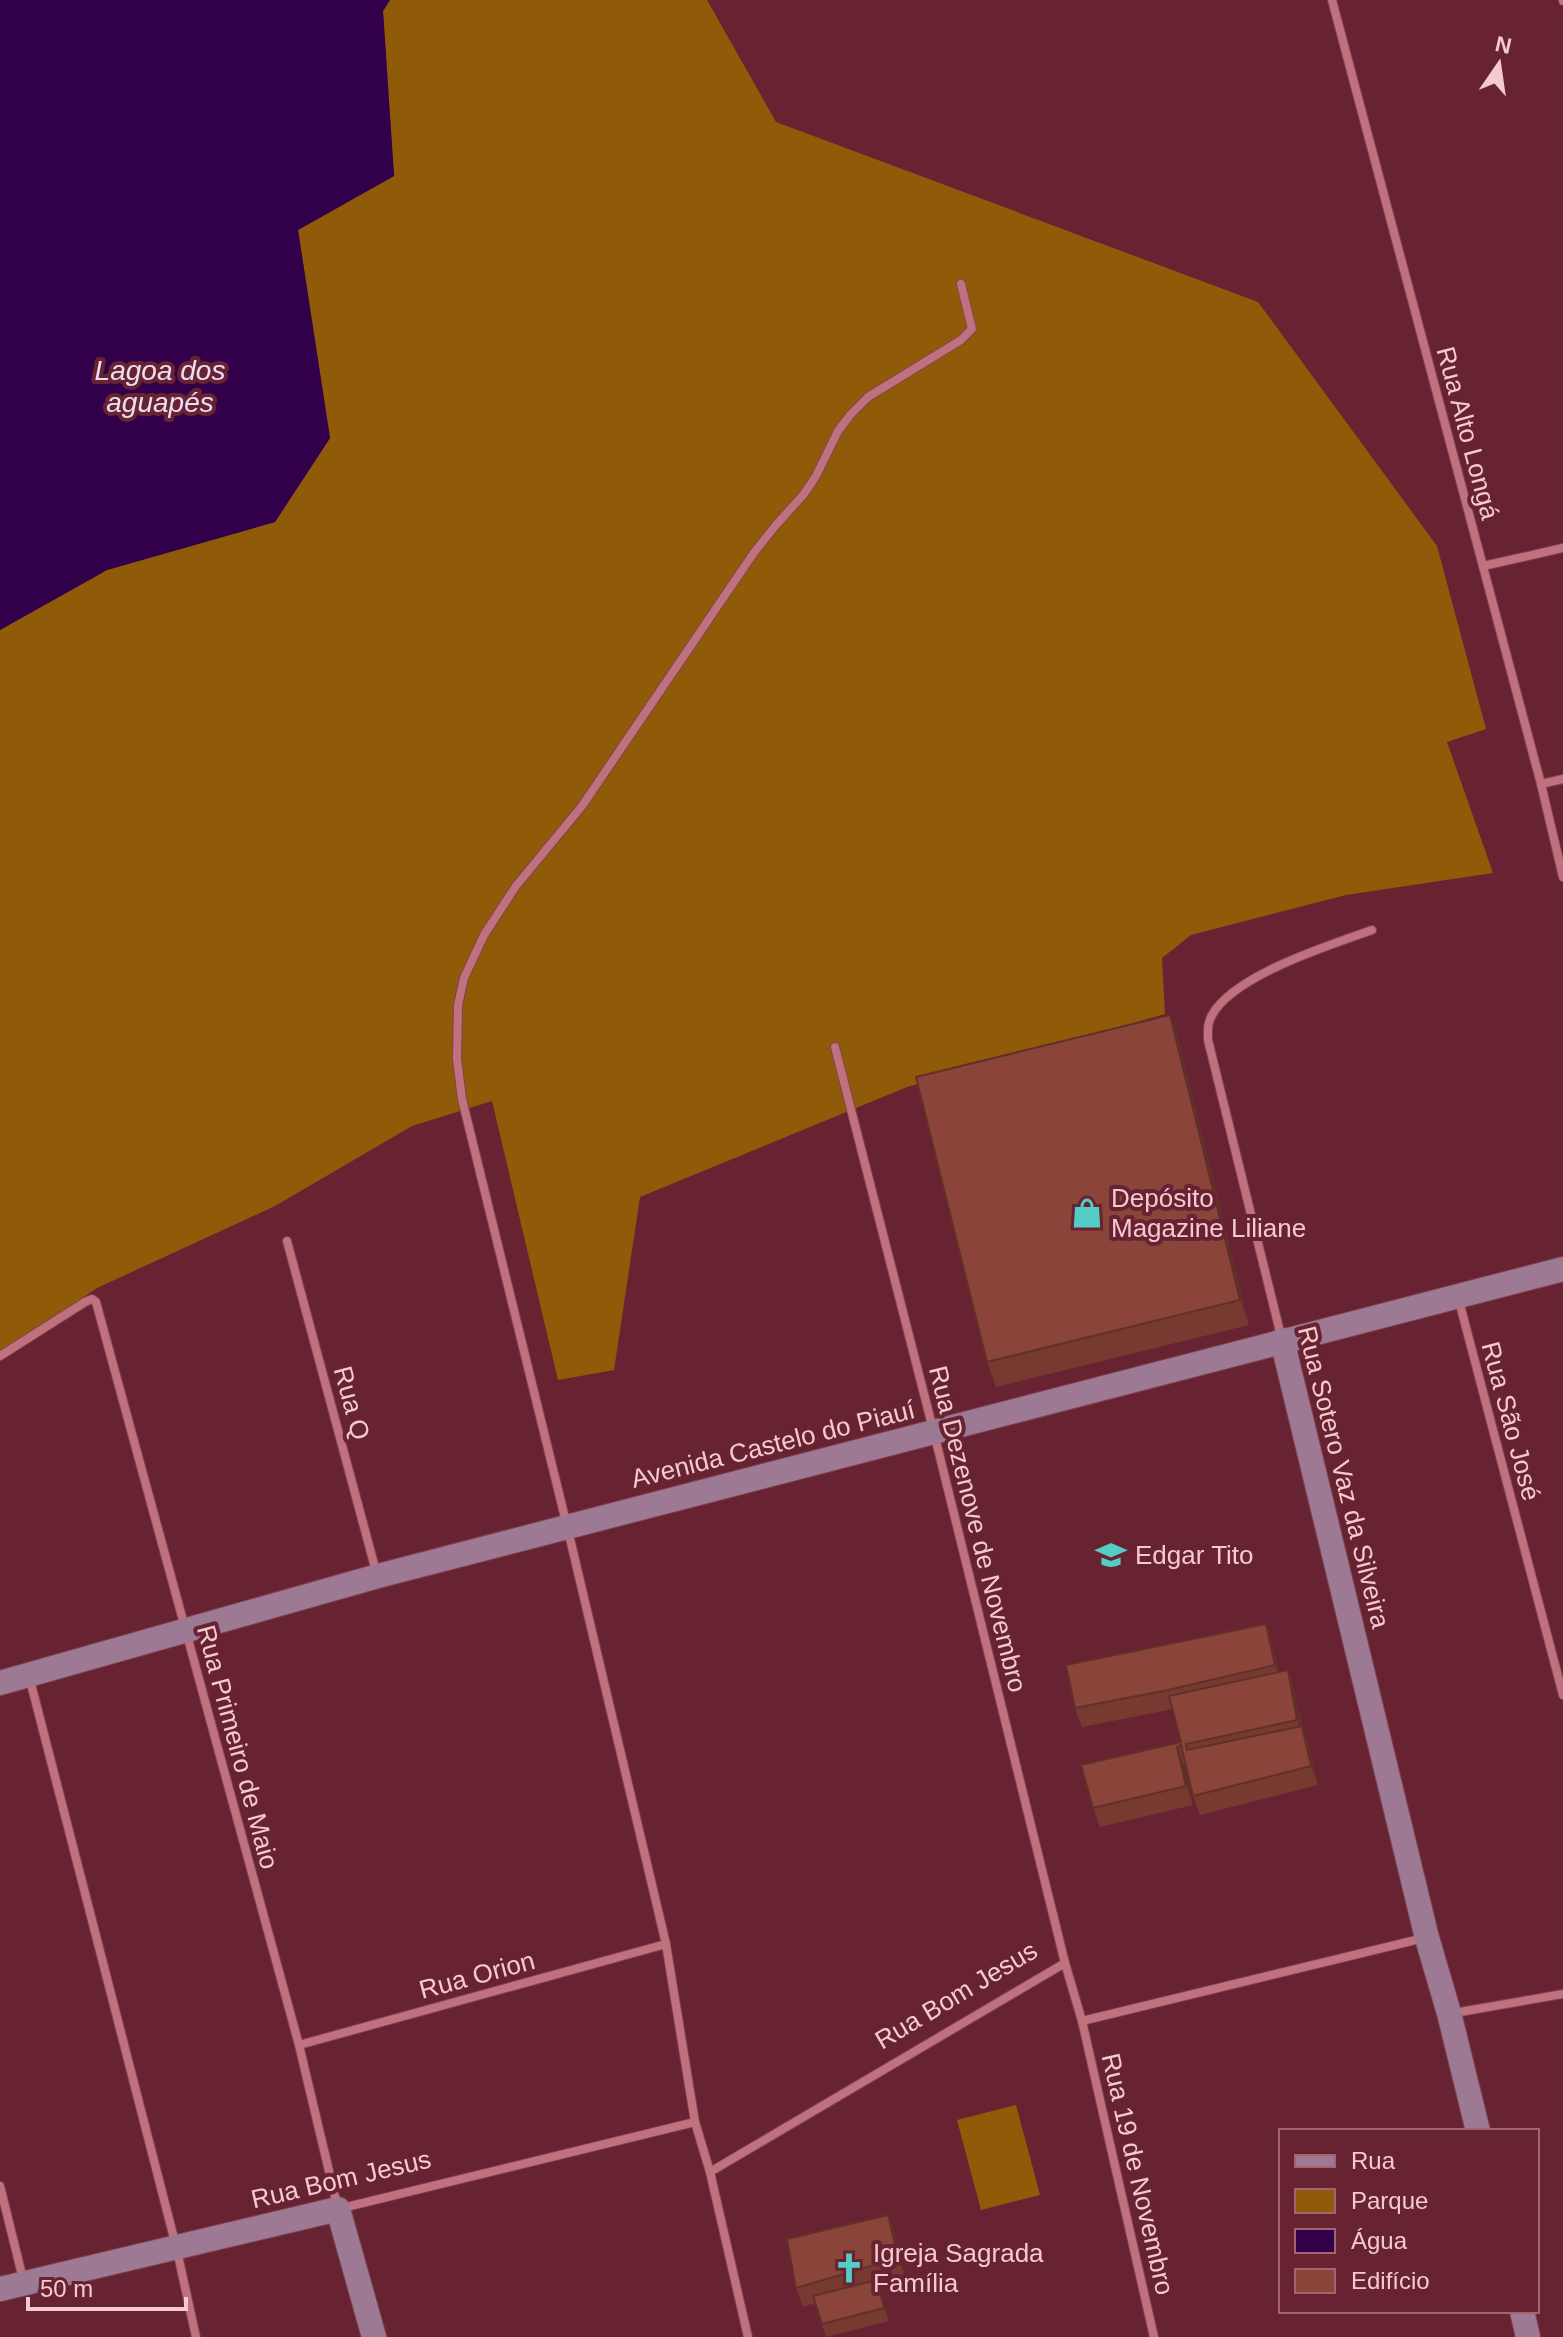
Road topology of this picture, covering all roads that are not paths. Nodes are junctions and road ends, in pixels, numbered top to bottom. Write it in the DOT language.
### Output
graph roads {
  1 [pos="1332,0"];
  2 [pos="961,284"];
  3 [pos="1563,548"];
  4 [pos="1483,566"];
  5 [pos="1563,779"];
  6 [pos="1541,784"];
  7 [pos="1563,877"];
  8 [pos="1372,930"];
  9 [pos="835,1047"];
  10 [pos="287,1241"];
  11 [pos="1563,1269"];
  12 [pos="1457,1296"];
  13 [pos="1282,1340"];
  14 [pos="0,1356"];
  15 [pos="934,1433"];
  16 [pos="567,1526"];
  17 [pos="378,1576"];
  18 [pos="185,1631"];
  19 [pos="29,1676"];
  20 [pos="0,1683"];
  21 [pos="1563,1695"];
  22 [pos="1427,1938"];
  23 [pos="666,1944"];
  24 [pos="1065,1963"];
  25 [pos="1563,1994"];
  26 [pos="1449,2013"];
  27 [pos="1082,2021"];
  28 [pos="299,2045"];
  29 [pos="695,2122"];
  30 [pos="1478,2129"];
  31 [pos="710,2172"];
  32 [pos="0,2186"];
  33 [pos="338,2209"];
  34 [pos="176,2246"];
  35 [pos="24,2283"];
  36 [pos="0,2289"];
  37 [pos="1522,2313"];
  38 [pos="196,2337"];
  39 [pos="374,2337"];
  40 [pos="748,2337"];
  41 [pos="1154,2337"];
  42 [pos="1528,2337"];
  1 -- 4 [label="street, Rua Alto Longá"];
  2 -- 16 [label="street"];
  3 -- 4 [label="street"];
  4 -- 6 [label="street, Rua Alto Longá"];
  5 -- 6 [label="street"];
  6 -- 7 [label="street, Rua Alto Longá"];
  8 -- 13 [label="street, Rua Sotero Vaz da Silveira"];
  9 -- 15 [label="street, Rua Dezenove de Novembro"];
  10 -- 17 [label="street, Rua Q"];
  11 -- 12 [label="main road, Avenida Castelo do Piauí"];
  12 -- 13 [label="main road, Avenida Castelo do Piauí"];
  12 -- 21 [label="street, Rua São José"];
  13 -- 15 [label="main road, Avenida Castelo do Piauí"];
  13 -- 22 [label="main road, Rua Sotero Vaz da Silveira"];
  14 -- 18 [label="street, Rua Primeiro de Maio"];
  15 -- 16 [label="main road, Avenida Castelo do Piauí"];
  15 -- 24 [label="street, Rua Dezenove de Novembro"];
  16 -- 17 [label="main road, Avenida Castelo do Piauí"];
  16 -- 23 [label="street"];
  17 -- 18 [label="main road, Avenida Castelo do Piauí"];
  18 -- 19 [label="main road, Avenida Castelo do Piauí"];
  18 -- 28 [label="street, Rua Primeiro de Maio"];
  19 -- 20 [label="main road, Avenida Castelo do Piauí"];
  19 -- 34 [label="street"];
  22 -- 26 [label="main road, Rua Sotero Vaz da Silveira"];
  22 -- 27 [label="street"];
  23 -- 28 [label="street, Rua Orion"];
  23 -- 29 [label="street"];
  24 -- 27 [label="street, Rua Dezenove de Novembro"];
  24 -- 31 [label="street, Rua Bom Jesus"];
  25 -- 26 [label="street"];
  26 -- 30 [label="main road, Rua Sotero Vaz da Silveira"];
  27 -- 41 [label="street, Rua 19 de Novembro"];
  28 -- 33 [label="street, Rua Primeiro de Maio"];
  29 -- 31 [label="street"];
  29 -- 33 [label="street, Rua Bom Jesus"];
  31 -- 40 [label="street"];
  32 -- 35 [label="street"];
  33 -- 34 [label="main road, Rua Bom Jesus"];
  33 -- 39 [label="main road"];
  34 -- 35 [label="main road, Rua Bom Jesus"];
  34 -- 38 [label="street"];
  35 -- 36 [label="main road, Rua Bom Jesus"];
  37 -- 42 [label="main road"];
}
